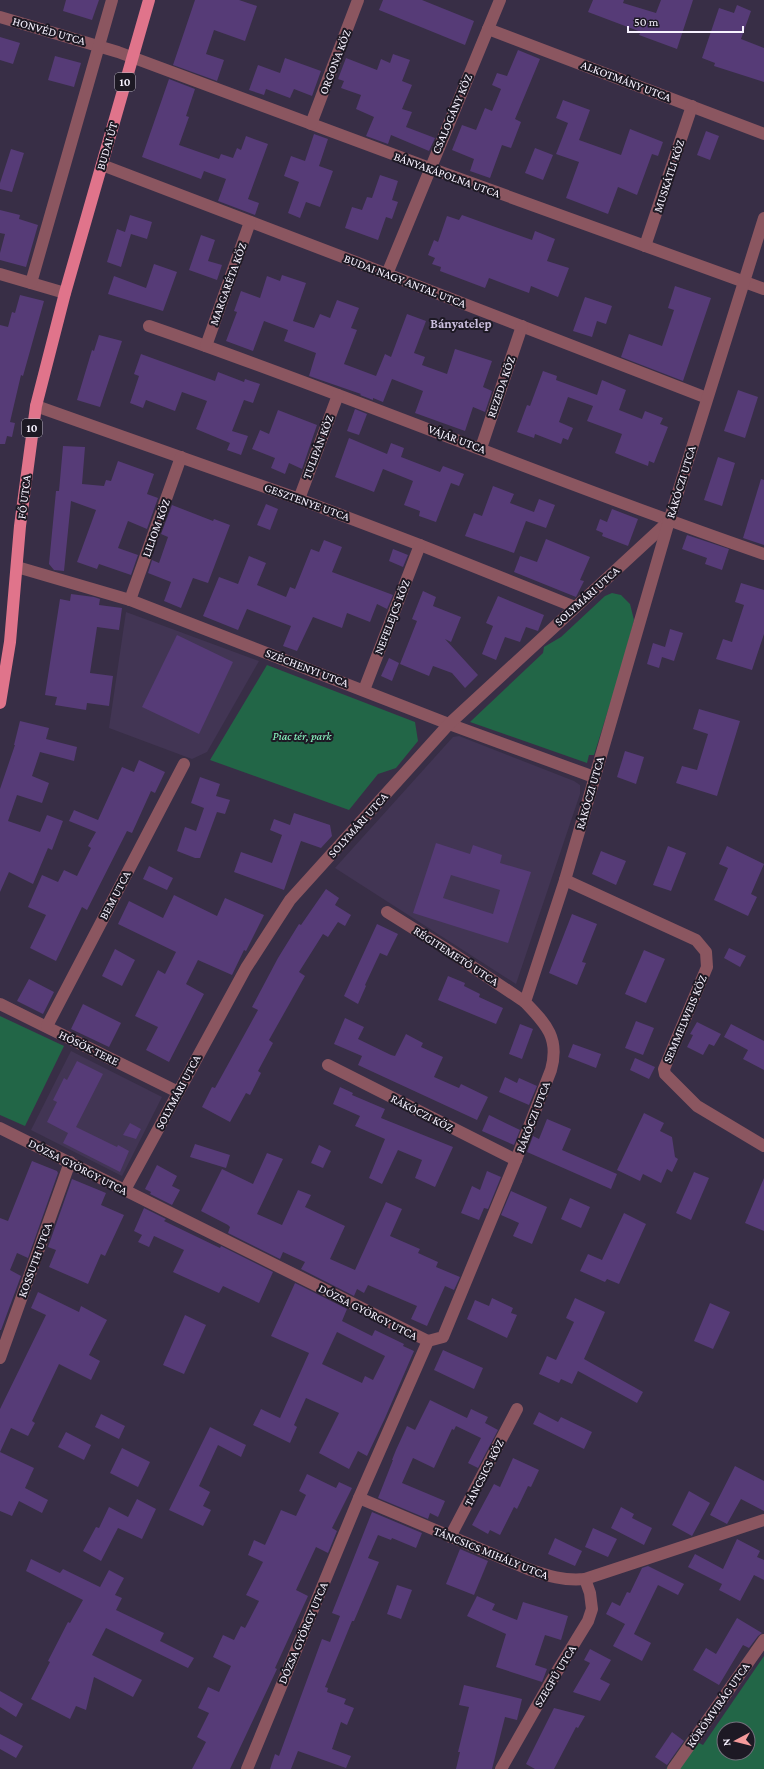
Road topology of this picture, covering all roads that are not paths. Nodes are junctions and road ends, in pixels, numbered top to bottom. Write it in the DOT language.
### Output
graph roads {
  1 [pos="112,0"];
  2 [pos="149,0"];
  3 [pos="358,0"];
  4 [pos="500,0"];
  5 [pos="0,17"];
  6 [pos="488,29"];
  7 [pos="99,45"];
  8 [pos="132,57"];
  9 [pos="692,106"];
  10 [pos="311,124"];
  11 [pos="764,134"];
  12 [pos="102,165"];
  13 [pos="430,168"];
  14 [pos="764,218"];
  15 [pos="250,222"];
  16 [pos="645,246"];
  17 [pos="0,274"];
  18 [pos="387,274"];
  19 [pos="745,281"];
  20 [pos="31,283"];
  21 [pos="764,289"];
  22 [pos="64,293"];
  23 [pos="148,326"];
  24 [pos="522,326"];
  25 [pos="206,346"];
  26 [pos="338,395"];
  27 [pos="707,398"];
  28 [pos="36,406"];
  29 [pos="481,448"];
  30 [pos="181,457"];
  31 [pos="299,499"];
  32 [pos="669,521"];
  33 [pos="420,545"];
  34 [pos="764,554"];
  35 [pos="17,567"];
  36 [pos="130,600"];
  37 [pos="575,607"];
  38 [pos="364,690"];
  39 [pos="0,703"];
  40 [pos="449,724"];
  41 [pos="184,764"];
  42 [pos="594,777"];
  43 [pos="565,880"];
  44 [pos="387,912"];
  45 [pos="525,1002"];
  46 [pos="0,1004"];
  47 [pos="47,1026"];
  48 [pos="328,1065"];
  49 [pos="178,1092"];
  50 [pos="0,1128"];
  51 [pos="764,1146"];
  52 [pos="516,1160"];
  53 [pos="70,1162"];
  54 [pos="125,1190"];
  55 [pos="428,1342"];
  56 [pos="0,1358"];
  57 [pos="517,1409"];
  58 [pos="359,1498"];
  59 [pos="764,1520"];
  60 [pos="450,1537"];
  61 [pos="585,1579"];
  62 [pos="764,1640"];
  63 [pos="247,1769"];
  64 [pos="501,1769"];
  65 [pos="673,1769"];
  1 -- 7 [label="street"];
  2 -- 8 [label="main road, BUDAI ÚT / 10"];
  3 -- 10 [label="street, ORGONA KÖZ"];
  4 -- 6 [label="street, CSALOGÁNY KÖZ"];
  5 -- 7 [label="street, HONVÉD UTCA"];
  6 -- 9 [label="street, ALKOTMÁNY UTCA"];
  6 -- 13 [label="street, CSALOGÁNY KÖZ"];
  7 -- 8 [label="street, HONVÉD UTCA"];
  7 -- 20 [label="street"];
  8 -- 10 [label="street, BÁNYAKÁPOLNA UTCA"];
  8 -- 12 [label="main road, BUDAI ÚT / 10"];
  9 -- 11 [label="street, ALKOTMÁNY UTCA"];
  9 -- 16 [label="street, MUSKÁTLI KÖZ"];
  10 -- 13 [label="street, BÁNYAKÁPOLNA UTCA"];
  12 -- 15 [label="street, BUDAI NAGY ANTAL UTCA"];
  12 -- 22 [label="main road, BUDAI ÚT / 10"];
  13 -- 16 [label="street, BÁNYAKÁPOLNA UTCA"];
  13 -- 18 [label="street, CSALOGÁNY KÖZ"];
  14 -- 19 [label="street, RÁKÓCZI UTCA"];
  15 -- 18 [label="street, BUDAI NAGY ANTAL UTCA"];
  15 -- 25 [label="street, MARGARÉTA KÖZ"];
  16 -- 19 [label="street, BÁNYAKÁPOLNA UTCA"];
  17 -- 20 [label="street"];
  18 -- 24 [label="street, BUDAI NAGY ANTAL UTCA"];
  19 -- 21 [label="street, BÁNYAKÁPOLNA UTCA"];
  19 -- 27 [label="street, RÁKÓCZI UTCA"];
  20 -- 22 [label="street"];
  22 -- 28 [label="main road, FŐ UTCA / 10"];
  23 -- 25 [label="street, VÁJÁR UTCA"];
  24 -- 27 [label="street, BUDAI NAGY ANTAL UTCA"];
  24 -- 29 [label="street, REZEDA KÖZ"];
  25 -- 26 [label="street, VÁJÁR UTCA"];
  26 -- 29 [label="street, VÁJÁR UTCA"];
  26 -- 31 [label="street, TULIPÁN KÖZ"];
  27 -- 32 [label="street, RÁKÓCZI UTCA"];
  28 -- 30 [label="street, GESZTENYE UTCA"];
  28 -- 35 [label="main road, FŐ UTCA / 10"];
  29 -- 32 [label="street, VÁJÁR UTCA"];
  30 -- 31 [label="street, GESZTENYE UTCA"];
  30 -- 36 [label="street, LILIOM KÖZ"];
  31 -- 33 [label="street, GESZTENYE UTCA"];
  32 -- 34 [label="street, VÁJÁR UTCA"];
  32 -- 37 [label="street, SOLYMÁRI UTCA"];
  32 -- 42 [label="street, RÁKÓCZI UTCA"];
  33 -- 37 [label="street, GESZTENYE UTCA"];
  33 -- 38 [label="street, NEFELEJCS KÖZ"];
  35 -- 36 [label="street, SZÉCHENYI UTCA"];
  35 -- 39 [label="main road, FŐ UTCA / 10"];
  36 -- 38 [label="street, SZÉCHENYI UTCA"];
  37 -- 40 [label="street, SOLYMÁRI UTCA"];
  38 -- 40 [label="street, SZÉCHENYI UTCA"];
  40 -- 42 [label="street, SZÉCHENYI UTCA"];
  40 -- 49 [label="street, SOLYMÁRI UTCA"];
  41 -- 47 [label="street, BEM UTCA"];
  42 -- 43 [label="street, RÁKÓCZI UTCA"];
  43 -- 45 [label="street, RÁKÓCZI UTCA"];
  43 -- 51 [label="street, SEMMELWEIS KÖZ"];
  44 -- 45 [label="street, RÉGITEMETŐ UTCA"];
  45 -- 52 [label="street, RÁKÓCZI UTCA"];
  46 -- 47 [label="street, HŐSÖK TERE"];
  47 -- 49 [label="street, HŐSÖK TERE"];
  48 -- 52 [label="street, RÁKÓCZI KÖZ"];
  49 -- 54 [label="street, SOLYMÁRI UTCA"];
  50 -- 53 [label="street, DÓZSA GYÖRGY UTCA"];
  52 -- 55 [label="street, RÁKÓCZI UTCA"];
  53 -- 54 [label="street, DÓZSA GYÖRGY UTCA"];
  53 -- 56 [label="street, KOSSUTH UTCA"];
  54 -- 55 [label="street, DÓZSA GYÖRGY UTCA"];
  55 -- 58 [label="street, DÓZSA GYÖRGY UTCA"];
  57 -- 60 [label="street, TÁNCSICS KÖZ"];
  58 -- 60 [label="street, TÁNCSICS MIHÁLY UTCA"];
  58 -- 63 [label="street, DÓZSA GYÖRGY UTCA"];
  59 -- 61 [label="street, TÁNCSICS MIHÁLY UTCA"];
  60 -- 61 [label="street, TÁNCSICS MIHÁLY UTCA"];
  61 -- 64 [label="street, SZEGFŰ UTCA"];
  62 -- 65 [label="street, KÖRÖMVIRÁG UTCA"];
}
